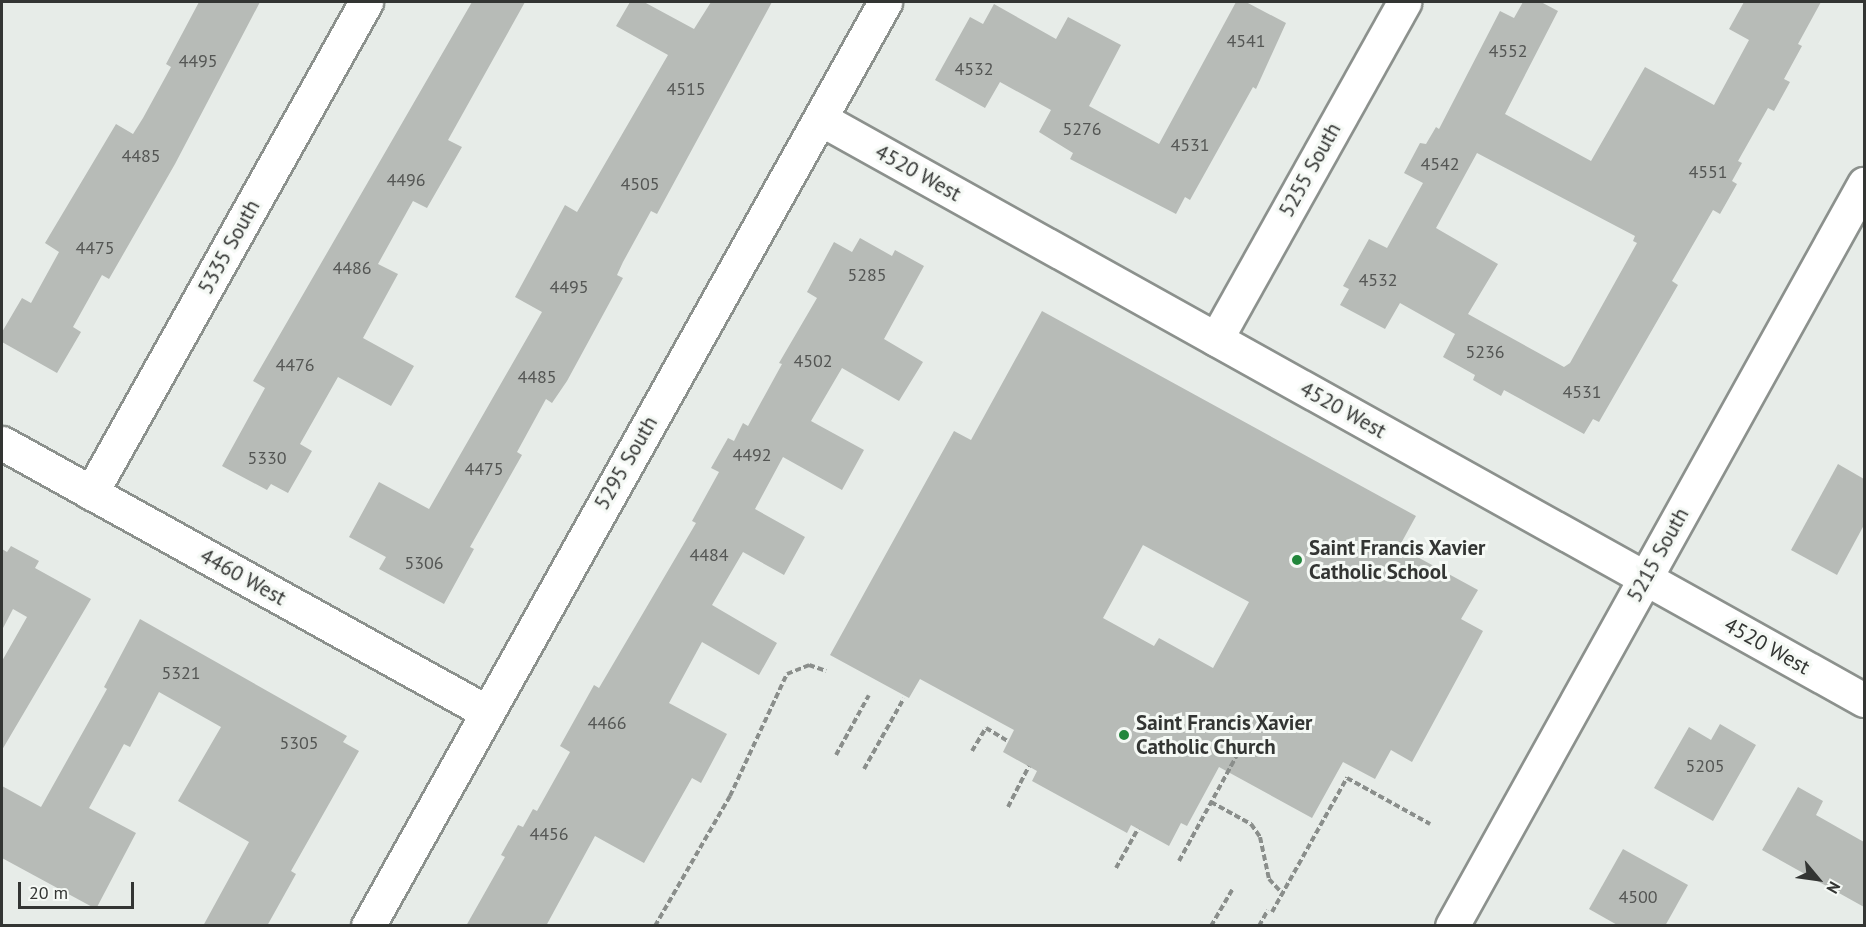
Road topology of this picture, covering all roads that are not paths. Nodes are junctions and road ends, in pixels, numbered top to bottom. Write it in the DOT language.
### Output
graph roads {
  1 [pos="366,2"];
  2 [pos="885,2"];
  3 [pos="1404,2"];
  4 [pos="821,119"];
  5 [pos="1864,184"];
  6 [pos="1216,339"];
  7 [pos="2,443"];
  8 [pos="91,493"];
  9 [pos="1645,577"];
  10 [pos="1864,700"];
  11 [pos="485,711"];
  12 [pos="368,926"];
  13 [pos="1452,926"];
  1 -- 8 [label="street, 5335 South"];
  2 -- 4 [label="street, 5295 South"];
  3 -- 6 [label="street, 5255 South"];
  4 -- 6 [label="street, 4520 West"];
  4 -- 11 [label="street, 5295 South"];
  5 -- 9 [label="street, 5215 South"];
  6 -- 9 [label="street, 4520 West"];
  7 -- 8 [label="street, 4460 West"];
  8 -- 11 [label="street, 4460 West"];
  9 -- 10 [label="street, 4520 West"];
  9 -- 13 [label="street, 5215 South"];
  11 -- 12 [label="street, 5295 South"];
}
